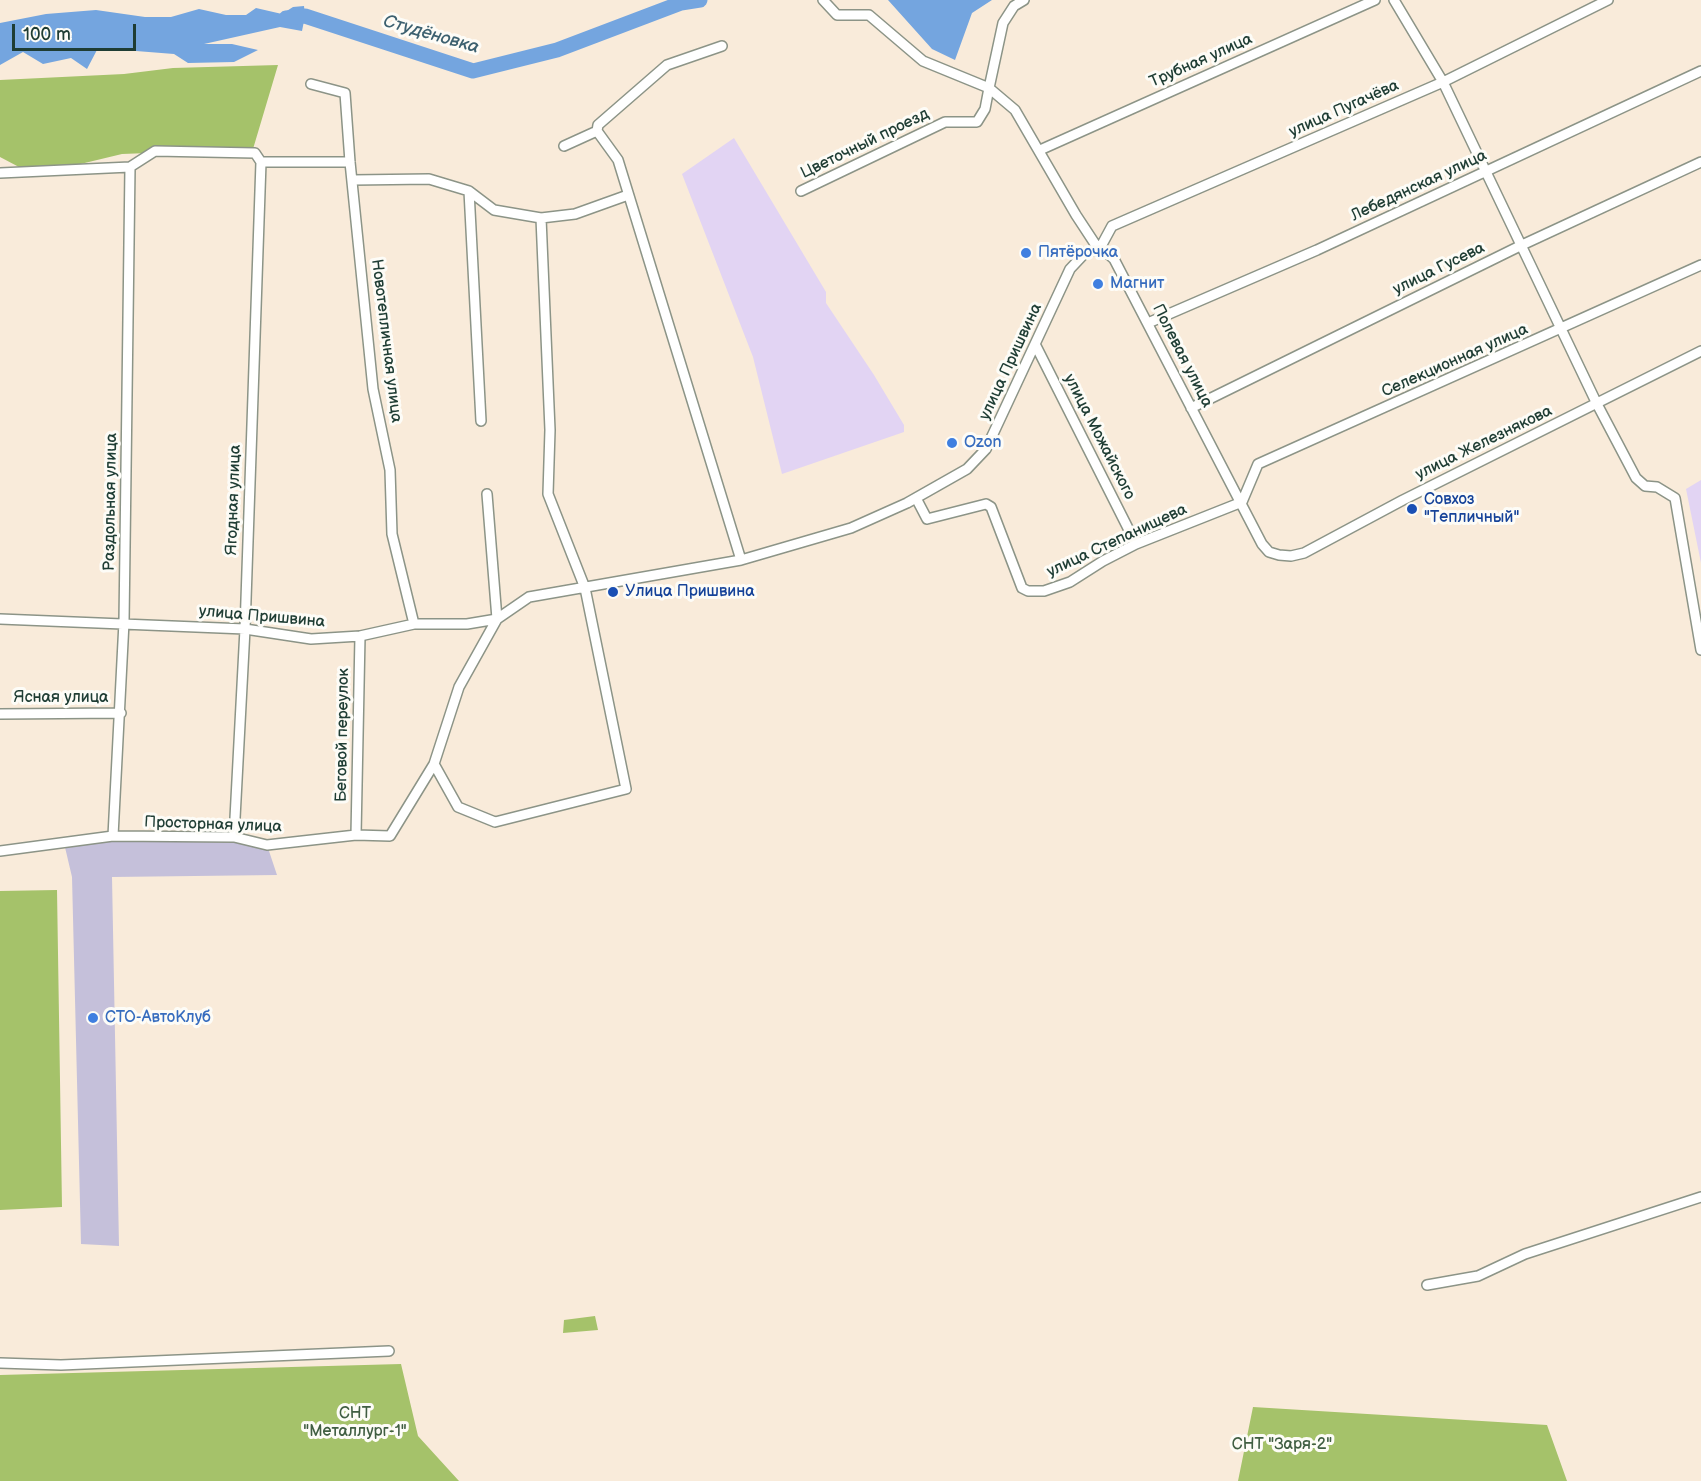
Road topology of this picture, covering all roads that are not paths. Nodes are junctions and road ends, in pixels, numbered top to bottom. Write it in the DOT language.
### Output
graph roads {
  1 [pos="823,0"];
  2 [pos="1024,0"];
  3 [pos="1375,0"];
  4 [pos="1394,0"];
  5 [pos="1608,0"];
  6 [pos="722,46"];
  7 [pos="1701,71"];
  8 [pos="1443,82"];
  9 [pos="311,84"];
  10 [pos="989,88"];
  11 [pos="597,131"];
  12 [pos="564,146"];
  13 [pos="1040,150"];
  14 [pos="261,162"];
  15 [pos="350,162"];
  16 [pos="1701,162"];
  17 [pos="130,167"];
  18 [pos="1487,171"];
  19 [pos="0,172"];
  20 [pos="353,180"];
  21 [pos="469,191"];
  22 [pos="801,191"];
  23 [pos="628,195"];
  24 [pos="541,218"];
  25 [pos="1522,245"];
  26 [pos="1100,250"];
  27 [pos="1701,265"];
  28 [pos="1148,323"];
  29 [pos="1562,330"];
  30 [pos="1035,344"];
  31 [pos="1701,351"];
  32 [pos="1597,404"];
  33 [pos="1191,408"];
  34 [pos="481,421"];
  35 [pos="487,494"];
  36 [pos="916,498"];
  37 [pos="1242,502"];
  38 [pos="1136,544"];
  39 [pos="1279,555"];
  40 [pos="741,560"];
  41 [pos="585,588"];
  42 [pos="0,619"];
  43 [pos="496,619"];
  44 [pos="124,622"];
  45 [pos="414,624"];
  46 [pos="245,629"];
  47 [pos="360,636"];
  48 [pos="1701,650"];
  49 [pos="121,713"];
  50 [pos="0,714"];
  51 [pos="434,764"];
  52 [pos="356,835"];
  53 [pos="114,836"];
  54 [pos="234,837"];
  55 [pos="0,851"];
  56 [pos="1701,1197"];
  57 [pos="1427,1286"];
  58 [pos="389,1352"];
  59 [pos="0,1364"];
  1 -- 10 [label="street, Полевая улица"];
  2 -- 10 [label="street"];
  3 -- 13 [label="street, Трубная улица"];
  4 -- 8 [label="street"];
  5 -- 8 [label="street, улица Пугачёва"];
  6 -- 11 [label="street"];
  7 -- 18 [label="street, Лебедянская улица"];
  8 -- 18 [label="street"];
  8 -- 26 [label="street, улица Пугачёва"];
  9 -- 15 [label="street, Новотепличная улица"];
  10 -- 13 [label="street, Полевая улица"];
  10 -- 22 [label="street, Цветочный проезд"];
  11 -- 12 [label="street"];
  11 -- 23 [label="street"];
  13 -- 26 [label="street, Полевая улица"];
  14 -- 15 [label="street"];
  14 -- 17 [label="street"];
  14 -- 46 [label="street, Ягодная улица"];
  15 -- 20 [label="street, Новотепличная улица"];
  16 -- 25 [label="street, улица Гусева"];
  17 -- 19 [label="street"];
  17 -- 44 [label="street, Раздольная улица"];
  18 -- 25 [label="street"];
  18 -- 28 [label="street, Лебедянская улица"];
  20 -- 21 [label="street"];
  20 -- 45 [label="street, Новотепличная улица"];
  21 -- 24 [label="street"];
  21 -- 34 [label="street"];
  23 -- 24 [label="street"];
  23 -- 40 [label="street"];
  24 -- 41 [label="street"];
  25 -- 29 [label="street"];
  25 -- 33 [label="street, улица Гусева"];
  26 -- 28 [label="street, Полевая улица"];
  26 -- 30 [label="street, улица Пришвина"];
  27 -- 29 [label="street, Селекционная улица"];
  28 -- 33 [label="street, Полевая улица"];
  29 -- 32 [label="street"];
  29 -- 37 [label="street, Селекционная улица"];
  30 -- 36 [label="street, улица Пришвина"];
  30 -- 38 [label="street, улица Можайского"];
  31 -- 32 [label="street, улица Железнякова"];
  32 -- 39 [label="street, улица Железнякова"];
  32 -- 48 [label="street"];
  33 -- 37 [label="street, Полевая улица"];
  35 -- 43 [label="street"];
  36 -- 38 [label="street, улица Степанищева"];
  36 -- 40 [label="street, улица Пришвина"];
  37 -- 38 [label="street, улица Степанищева"];
  37 -- 39 [label="street, Полевая улица"];
  40 -- 41 [label="street, улица Пришвина"];
  41 -- 43 [label="street, улица Пришвина"];
  41 -- 51 [label="street"];
  42 -- 44 [label="street, улица Пришвина"];
  43 -- 45 [label="street, улица Пришвина"];
  43 -- 51 [label="street"];
  44 -- 46 [label="street, улица Пришвина"];
  44 -- 49 [label="street, Раздольная улица"];
  45 -- 47 [label="street, улица Пришвина"];
  46 -- 47 [label="street, улица Пришвина"];
  46 -- 54 [label="street, Ягодная улица"];
  47 -- 52 [label="street, Беговой переулок"];
  49 -- 50 [label="street, Ясная улица"];
  49 -- 53 [label="street, Раздольная улица"];
  51 -- 52 [label="street, Просторная улица"];
  52 -- 54 [label="street, Просторная улица"];
  53 -- 54 [label="street, Просторная улица"];
  53 -- 55 [label="street, Просторная улица"];
  56 -- 57 [label="street"];
  58 -- 59 [label="street"];
}
